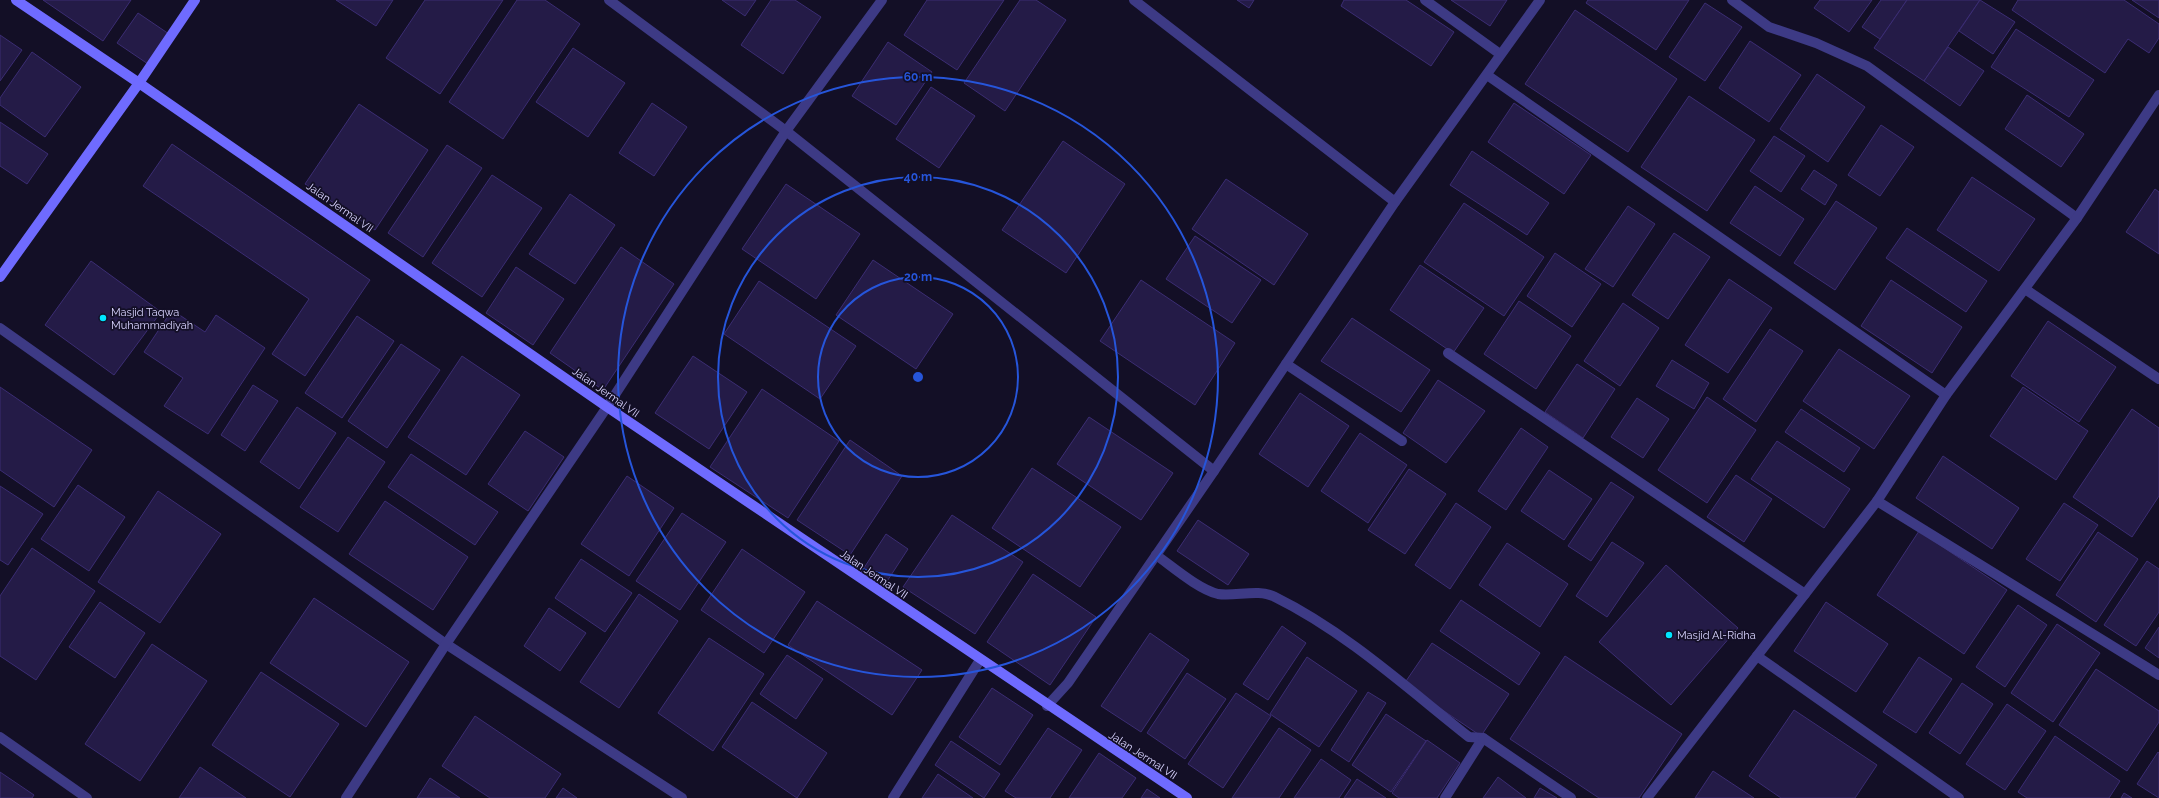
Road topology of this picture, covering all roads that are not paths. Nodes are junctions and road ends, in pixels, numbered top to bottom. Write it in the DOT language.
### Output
graph roads {
  1 [pos="16,0"];
  2 [pos="195,0"];
  3 [pos="609,0"];
  4 [pos="882,0"];
  5 [pos="1134,0"];
  6 [pos="1425,0"];
  7 [pos="1540,0"];
  8 [pos="1732,0"];
  9 [pos="1500,54"];
  10 [pos="1487,75"];
  11 [pos="139,82"];
  12 [pos="2159,95"];
  13 [pos="786,131"];
  14 [pos="1395,202"];
  15 [pos="2077,218"];
  16 [pos="0,277"];
  17 [pos="2024,289"];
  18 [pos="0,328"];
  19 [pos="1448,353"];
  20 [pos="1286,364"];
  21 [pos="2159,378"];
  22 [pos="1946,395"];
  23 [pos="607,407"];
  24 [pos="1402,441"];
  25 [pos="1214,471"];
  26 [pos="1877,501"];
  27 [pos="1156,555"];
  28 [pos="1805,594"];
  29 [pos="446,644"];
  30 [pos="1757,656"];
  31 [pos="980,660"];
  32 [pos="2159,675"];
  33 [pos="1048,706"];
  34 [pos="0,737"];
  35 [pos="1483,738"];
  36 [pos="680,797"];
  37 [pos="87,798"];
  38 [pos="346,798"];
  39 [pos="893,798"];
  40 [pos="1187,798"];
  41 [pos="1445,798"];
  42 [pos="1571,798"];
  43 [pos="1647,798"];
  44 [pos="1959,798"];
  1 -- 11 [label="street, Jalan Jermal VII"];
  2 -- 11 [label="street"];
  3 -- 13 [label="street"];
  4 -- 13 [label="street"];
  5 -- 14 [label="street"];
  6 -- 9 [label="street"];
  7 -- 9 [label="street"];
  8 -- 15 [label="street"];
  9 -- 10 [label="street"];
  10 -- 14 [label="street"];
  10 -- 22 [label="street"];
  11 -- 16 [label="street"];
  11 -- 23 [label="street, Jalan Jermal VII"];
  12 -- 15 [label="street"];
  13 -- 23 [label="street"];
  13 -- 25 [label="street"];
  14 -- 20 [label="street"];
  15 -- 17 [label="street"];
  17 -- 21 [label="street"];
  17 -- 22 [label="street"];
  18 -- 29 [label="street"];
  19 -- 28 [label="street"];
  20 -- 24 [label="street"];
  20 -- 25 [label="street"];
  22 -- 26 [label="street"];
  23 -- 29 [label="street"];
  23 -- 31 [label="street, Jalan Jermal VII"];
  25 -- 27 [label="street"];
  26 -- 28 [label="street"];
  26 -- 32 [label="street"];
  27 -- 33 [label="street"];
  27 -- 35 [label="street"];
  28 -- 30 [label="street"];
  29 -- 36 [label="street"];
  29 -- 38 [label="street"];
  30 -- 43 [label="street"];
  30 -- 44 [label="street"];
  31 -- 33 [label="street, Jalan Jermal VII"];
  31 -- 39 [label="street"];
  33 -- 40 [label="street, Jalan Jermal VII"];
  34 -- 37 [label="street"];
  35 -- 41 [label="street"];
  35 -- 42 [label="street"];
}
